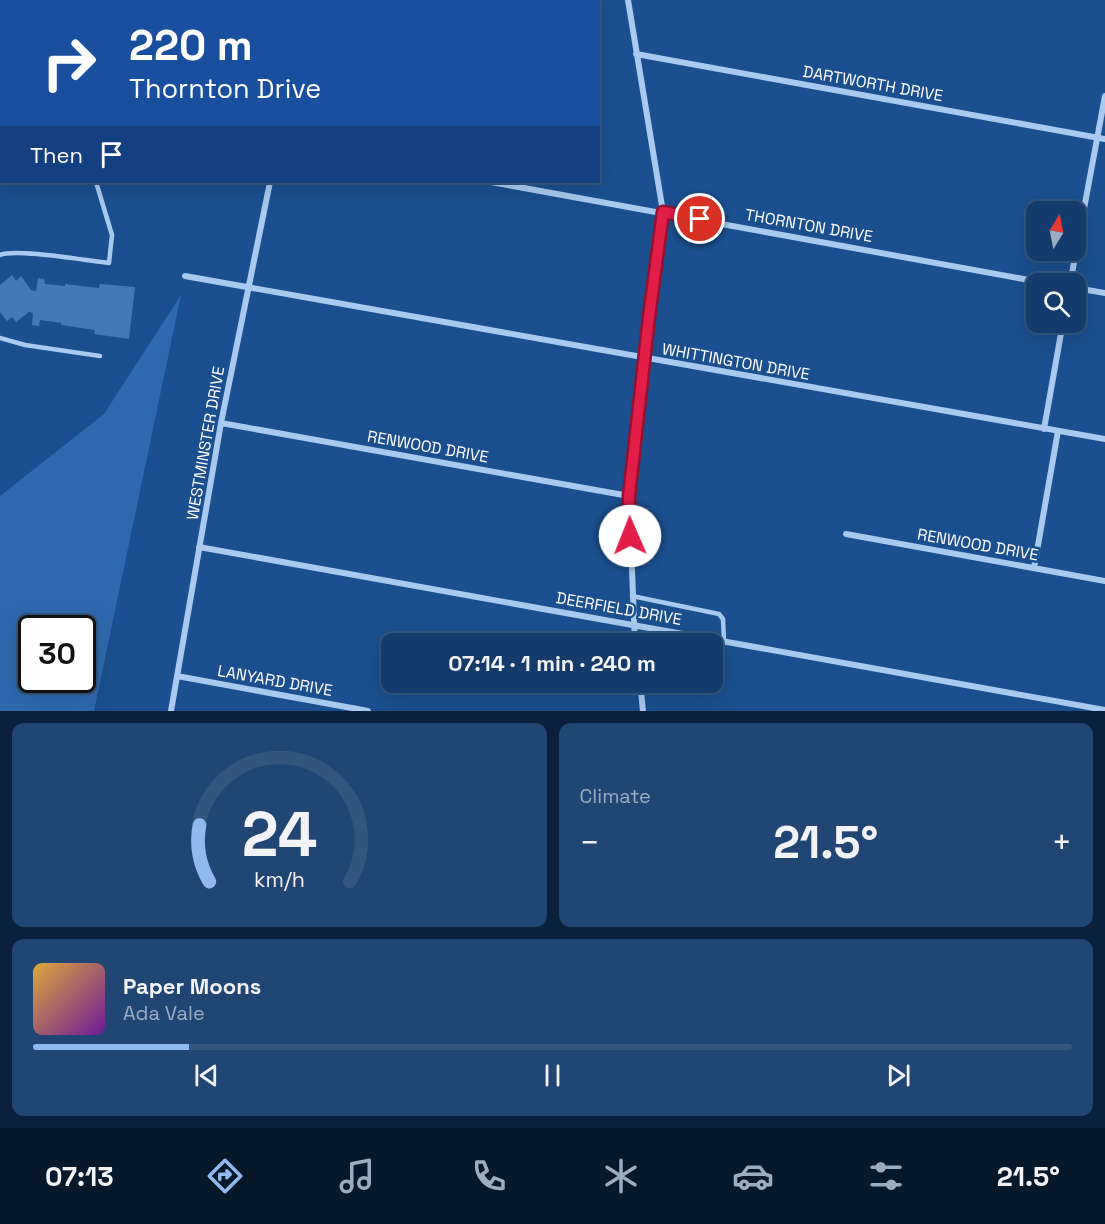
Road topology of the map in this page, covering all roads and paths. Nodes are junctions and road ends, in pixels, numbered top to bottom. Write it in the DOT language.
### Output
graph roads {
  1 [pos="628,0"];
  2 [pos="636,54"];
  3 [pos="1105,96"];
  4 [pos="1097,137"];
  5 [pos="1105,139"];
  6 [pos="96,183"];
  7 [pos="270,183"];
  8 [pos="497,183"];
  9 [pos="663,212"];
  10 [pos="0,255"];
  11 [pos="1072,273"];
  12 [pos="186,276"];
  13 [pos="1026,279"];
  14 [pos="248,288"];
  15 [pos="1086,290"];
  16 [pos="1105,293"];
  17 [pos="1061,333"];
  18 [pos="0,338"];
  19 [pos="100,356"];
  20 [pos="645,358"];
  21 [pos="221,423"];
  22 [pos="1044,429"];
  23 [pos="1058,431"];
  24 [pos="1105,440"];
  25 [pos="629,496"];
  26 [pos="846,534"];
  27 [pos="200,547"];
  28 [pos="1034,568"];
  29 [pos="1105,581"];
  30 [pos="632,596"];
  31 [pos="633,624"];
  32 [pos="634,633"];
  33 [pos="724,641"];
  34 [pos="177,676"];
  35 [pos="641,693"];
  36 [pos="1105,710"];
  37 [pos="171,711"];
  38 [pos="368,711"];
  39 [pos="643,711"];
  1 -- 2 [label="street"];
  2 -- 4 [label="street, DARTWORTH DRIVE"];
  2 -- 9 [label="street"];
  3 -- 4 [label="street"];
  4 -- 5 [label="street, DARTWORTH DRIVE"];
  4 -- 11 [label="street"];
  6 -- 10 [label="lane"];
  7 -- 14 [label="street, WESTMINSTER DRIVE"];
  8 -- 9 [label="street, THORNTON DRIVE"];
  9 -- 13 [label="street, THORNTON DRIVE"];
  9 -- 20 [label="street"];
  12 -- 14 [label="street, WHITTINGTON DRIVE"];
  14 -- 20 [label="street, WHITTINGTON DRIVE"];
  14 -- 21 [label="street, WESTMINSTER DRIVE"];
  15 -- 16 [label="street"];
  17 -- 22 [label="street"];
  18 -- 19 [label="lane"];
  20 -- 22 [label="street, WHITTINGTON DRIVE"];
  20 -- 25 [label="street"];
  21 -- 25 [label="street, RENWOOD DRIVE"];
  21 -- 27 [label="street, WESTMINSTER DRIVE"];
  22 -- 23 [label="street, WHITTINGTON DRIVE"];
  23 -- 24 [label="street, WHITTINGTON DRIVE"];
  23 -- 28 [label="street"];
  25 -- 30 [label="street"];
  26 -- 28 [label="street, RENWOOD DRIVE"];
  27 -- 31 [label="street, DEERFIELD DRIVE"];
  27 -- 34 [label="street, WESTMINSTER DRIVE"];
  28 -- 29 [label="street, RENWOOD DRIVE"];
  30 -- 31 [label="street"];
  30 -- 33 [label="lane"];
  31 -- 32 [label="street"];
  31 -- 33 [label="street, DEERFIELD DRIVE"];
  33 -- 36 [label="street, DEERFIELD DRIVE"];
  34 -- 37 [label="street, WESTMINSTER DRIVE"];
  34 -- 38 [label="street, LANYARD DRIVE"];
  35 -- 39 [label="street"];
}
